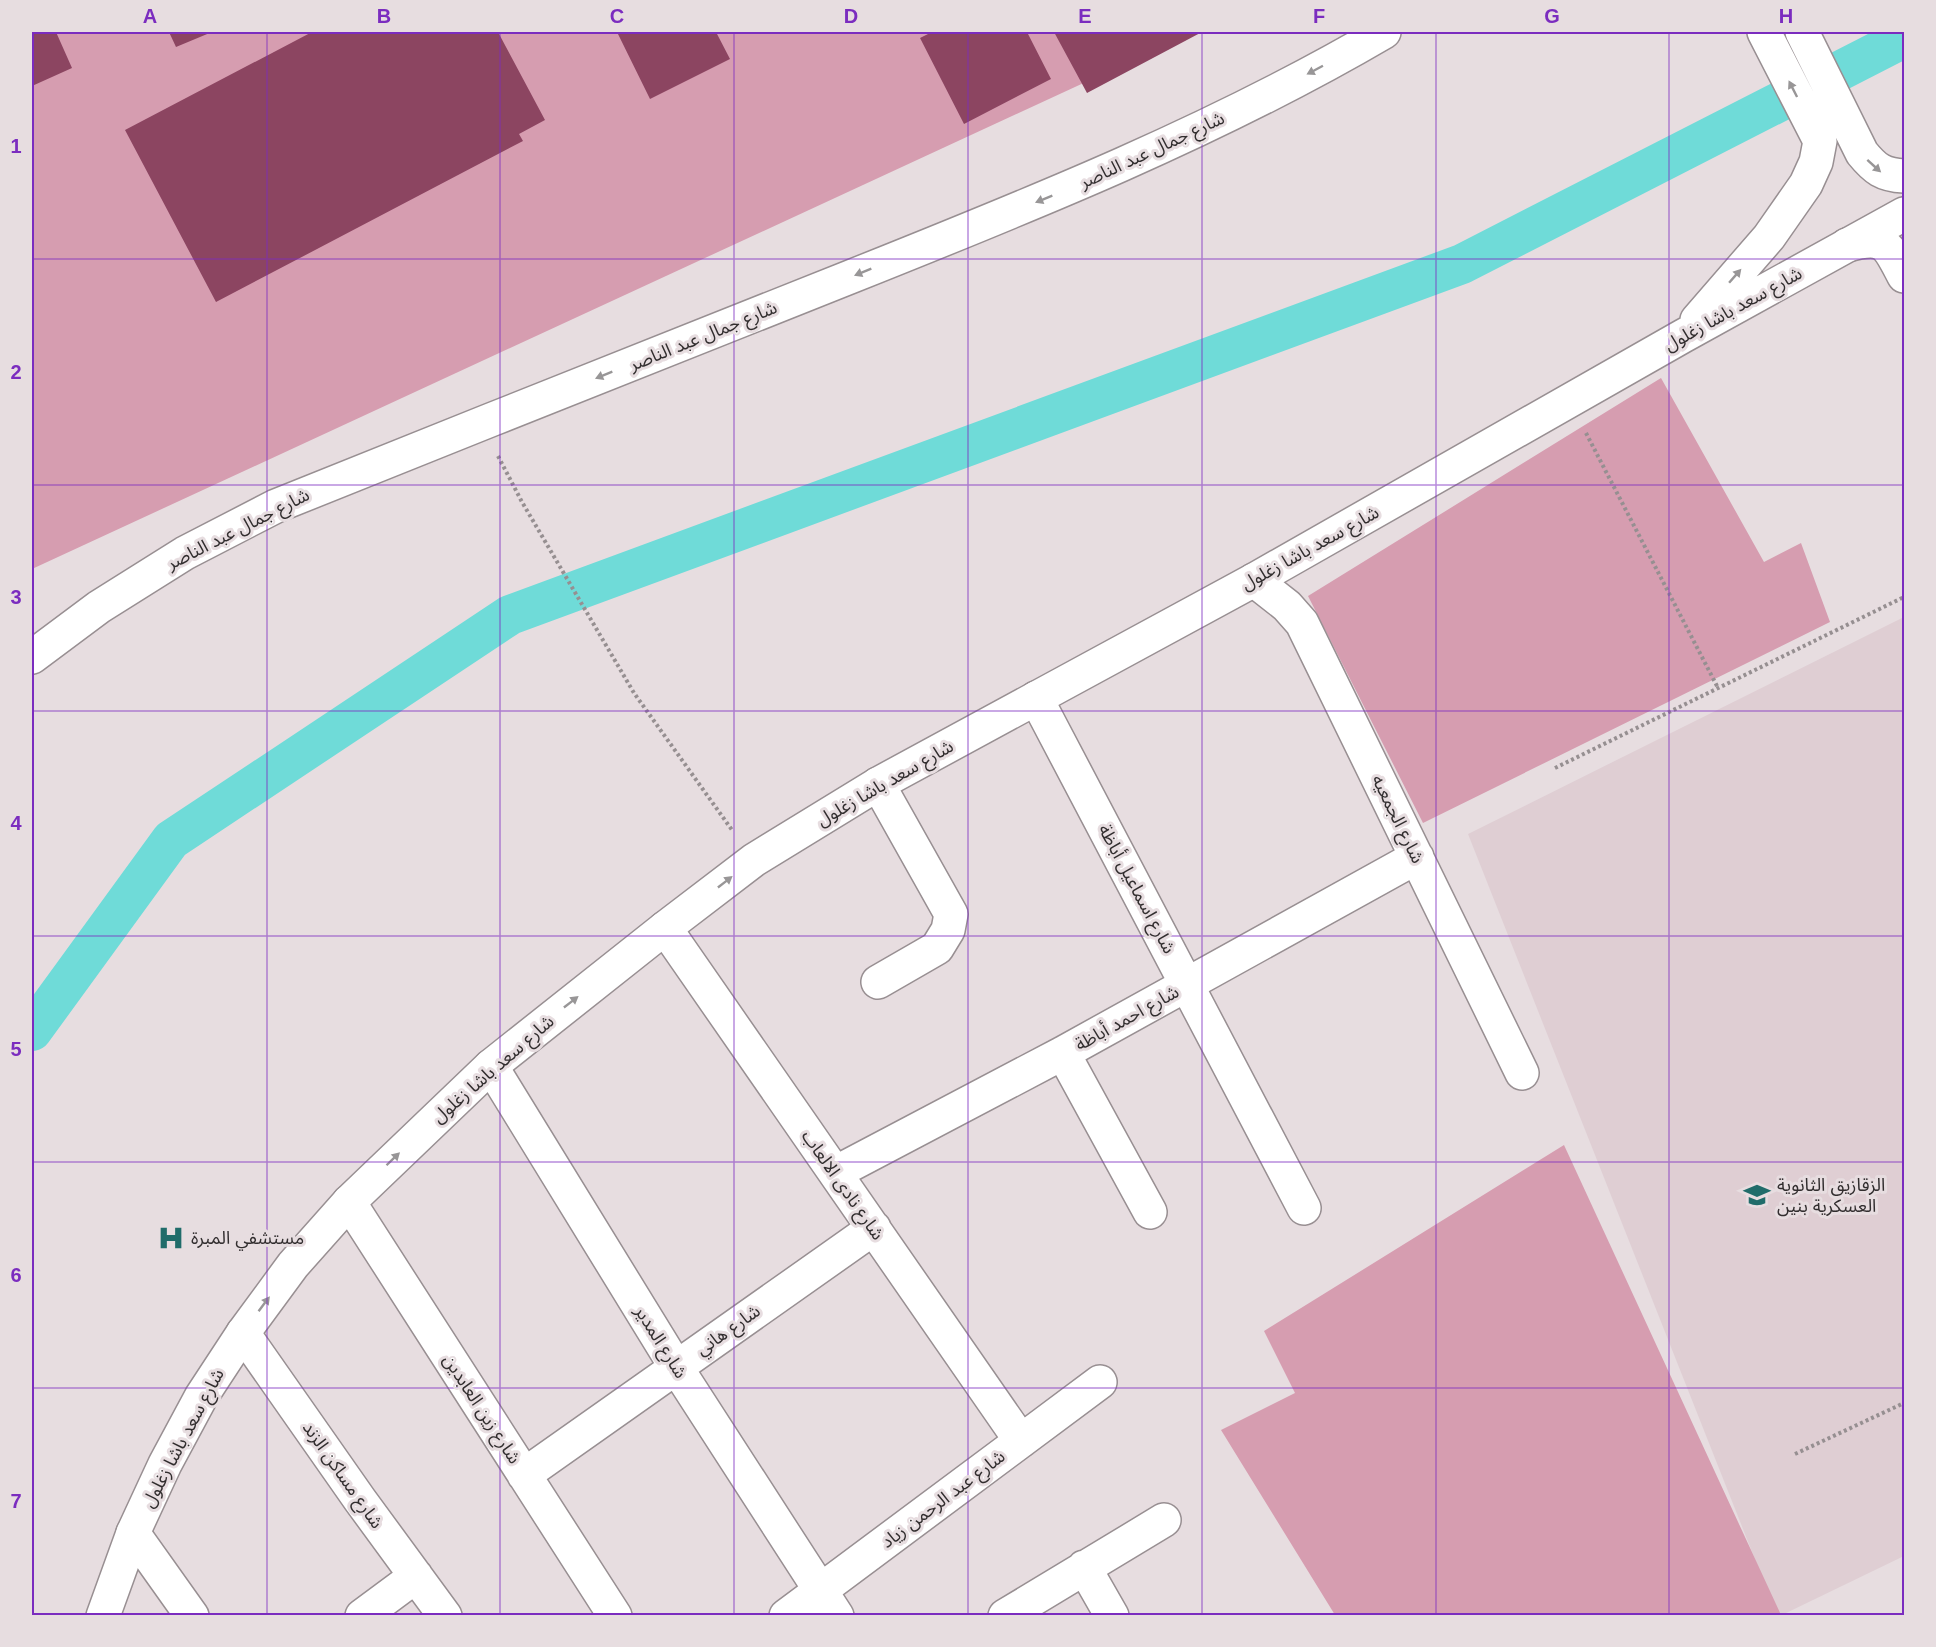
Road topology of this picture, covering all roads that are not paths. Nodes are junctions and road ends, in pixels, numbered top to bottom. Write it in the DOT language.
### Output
graph roads {
  1 [pos="1384,32"];
  2 [pos="1764,32"];
  3 [pos="1802,32"];
  4 [pos="1351,40"];
  5 [pos="1905,176"];
  6 [pos="1905,214"];
  7 [pos="1847,245"];
  8 [pos="1905,276"];
  9 [pos="1683,336"];
  10 [pos="1254,580"];
  11 [pos="32,657"];
  12 [pos="1036,698"];
  13 [pos="878,784"];
  14 [pos="1417,857"];
  15 [pos="665,928"];
  16 [pos="878,982"];
  17 [pos="1187,985"];
  18 [pos="1063,1053"];
  19 [pos="491,1066"];
  20 [pos="1522,1073"];
  21 [pos="835,1173"];
  22 [pos="349,1202"];
  23 [pos="1304,1208"];
  24 [pos="1150,1212"];
  25 [pos="874,1228"];
  26 [pos="243,1333"];
  27 [pos="676,1367"];
  28 [pos="1100,1382"];
  29 [pos="1021,1442"];
  30 [pos="524,1475"];
  31 [pos="1164,1520"];
  32 [pos="133,1533"];
  33 [pos="1084,1567"];
  34 [pos="416,1576"];
  35 [pos="829,1603"];
  36 [pos="103,1616"];
  37 [pos="192,1616"];
  38 [pos="362,1616"];
  39 [pos="445,1616"];
  40 [pos="615,1616"];
  41 [pos="786,1616"];
  42 [pos="1005,1616"];
  43 [pos="1112,1616"];
  1 -- 4 [label="main road, شارع جمال عبد الناصر"];
  9 -- 2 [label="main road, one-way"];
  3 -- 5 [label="main road, one-way"];
  4 -- 11 [label="main road, شارع جمال عبد الناصر, one-way"];
  6 -- 7 [label="main road, شارع سعد باشا زغلول"];
  7 -- 8 [label="main road"];
  7 -- 9 [label="main road, شارع سعد باشا زغلول"];
  9 -- 10 [label="main road, شارع سعد باشا زغلول"];
  10 -- 12 [label="main road, شارع سعد باشا زغلول"];
  10 -- 14 [label="main road, شارع الجمعيه"];
  12 -- 13 [label="main road, شارع سعد باشا زغلول"];
  12 -- 17 [label="main road, شارع اسماعيل أباظة"];
  15 -- 13 [label="main road, شارع سعد باشا زغلول, one-way"];
  13 -- 16 [label="main road"];
  14 -- 17 [label="main road, شارع احمد أباظة"];
  14 -- 20 [label="main road, شارع الجمعيه"];
  19 -- 15 [label="main road, شارع سعد باشا زغلول, one-way"];
  15 -- 21 [label="main road, شارع نادى الالعاب"];
  17 -- 18 [label="main road, شارع احمد أباظة"];
  17 -- 23 [label="main road, شارع اسماعيل أباظة"];
  18 -- 21 [label="main road, شارع احمد أباظة"];
  18 -- 24 [label="main road"];
  22 -- 19 [label="main road, شارع سعد باشا زغلول, one-way"];
  19 -- 27 [label="main road, شارع المدير"];
  21 -- 25 [label="main road, شارع نادى الالعاب"];
  26 -- 22 [label="main road, شارع سعد باشا زغلول, one-way"];
  22 -- 30 [label="main road, شارع زين العابدين"];
  25 -- 27 [label="main road, شارع هاني"];
  25 -- 29 [label="main road, شارع نادى الالعاب"];
  26 -- 32 [label="main road, شارع سعد باشا زغلول"];
  26 -- 34 [label="main road, شارع مساكن الزند"];
  27 -- 30 [label="main road, شارع هاني"];
  27 -- 35 [label="main road, شارع المدير"];
  28 -- 29 [label="main road, شارع عبد الرحمن زياد"];
  29 -- 35 [label="main road, شارع عبد الرحمن زياد"];
  30 -- 40 [label="main road, شارع زين العابدين"];
  31 -- 33 [label="main road"];
  32 -- 36 [label="main road, شارع سعد باشا زغلول"];
  32 -- 37 [label="main road"];
  33 -- 42 [label="main road"];
  33 -- 43 [label="main road"];
  34 -- 38 [label="main road"];
  34 -- 39 [label="main road, شارع مساكن الزند"];
  35 -- 41 [label="main road, شارع عبد الرحمن زياد"];
}
